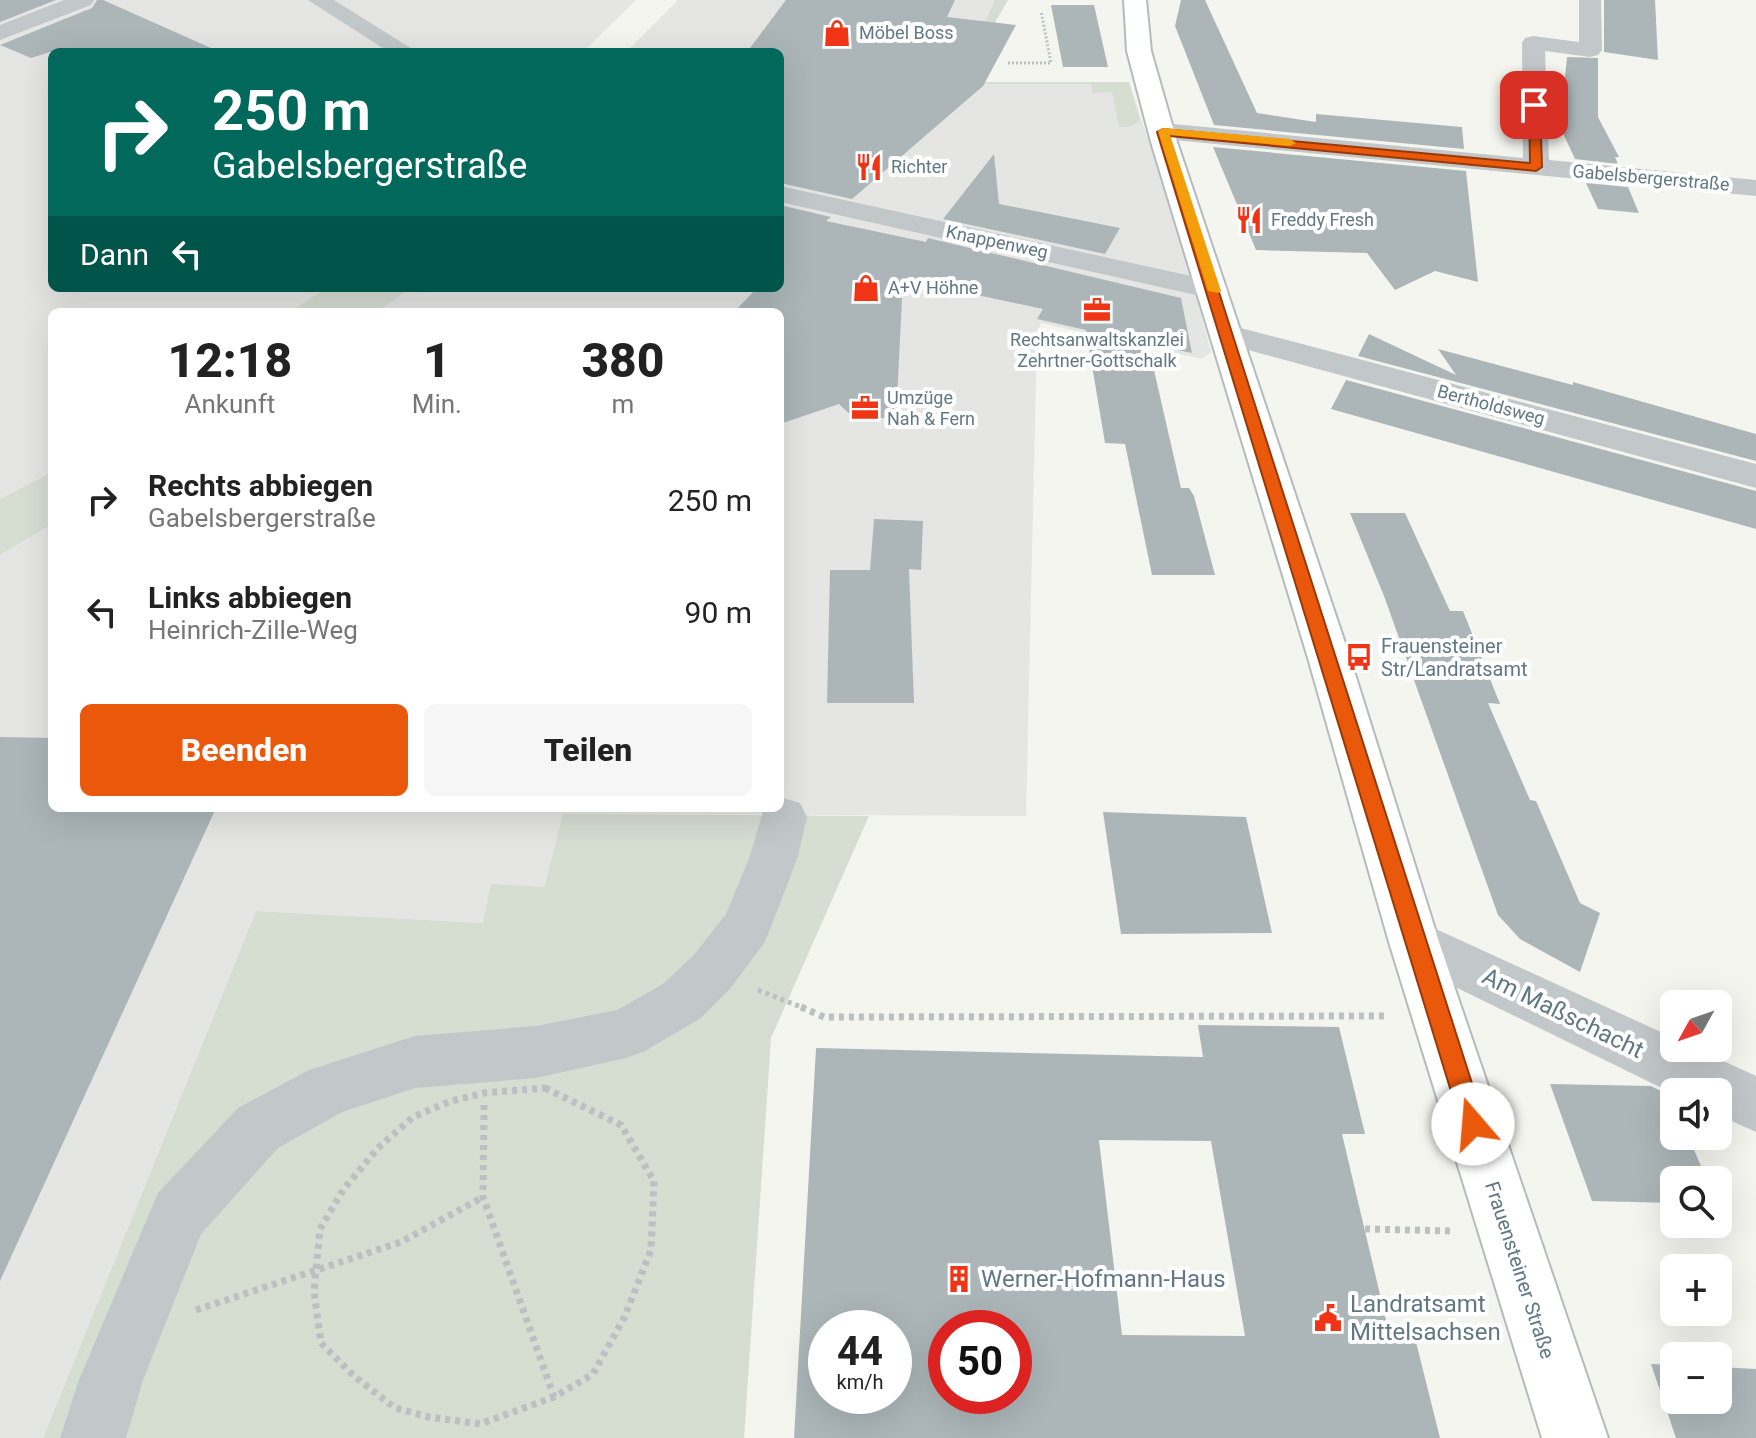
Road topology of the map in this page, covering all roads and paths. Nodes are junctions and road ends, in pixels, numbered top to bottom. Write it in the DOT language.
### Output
graph roads {
  1 [pos="83,0"];
  2 [pos="319,0"];
  3 [pos="1135,0"];
  4 [pos="1590,0"];
  5 [pos="1041,11"];
  6 [pos="1561,22"];
  7 [pos="1590,26"];
  8 [pos="0,33"];
  9 [pos="398,48"];
  10 [pos="1008,63"];
  11 [pos="1163,131"];
  12 [pos="1536,167"];
  13 [pos="1756,188"];
  14 [pos="784,195"];
  15 [pos="1214,290"];
  16 [pos="1226,334"];
  17 [pos="1756,476"];
  18 [pos="783,817"];
  19 [pos="1414,942"];
  20 [pos="712,972"];
  21 [pos="1439,1016"];
  22 [pos="485,1074"];
  23 [pos="1756,1105"];
  24 [pos="483,1197"];
  25 [pos="1365,1229"];
  26 [pos="1507,1232"];
  27 [pos="315,1269"];
  28 [pos="131,1333"];
  29 [pos="554,1397"];
  30 [pos="93,1438"];
  31 [pos="1575,1438"];
  1 -- 8 [label="street"];
  2 -- 9 [label="street"];
  3 -- 11 [label="main road, Frauensteiner Straße"];
  4 -- 7 [label="street"];
  5 -- 10 [label="path"];
  6 -- 7 [label="street"];
  7 -- 12 [label="street"];
  11 -- 12 [label="street, Gabelsbergerstraße"];
  11 -- 15 [label="main road, Frauensteiner Straße"];
  12 -- 13 [label="street, Gabelsbergerstraße"];
  14 -- 15 [label="street, Knappenweg"];
  15 -- 16 [label="main road, Frauensteiner Straße"];
  16 -- 17 [label="street, Bertholdsweg"];
  16 -- 19 [label="main road, Frauensteiner Straße"];
  18 -- 20 [label="street"];
  19 -- 21 [label="main road, Frauensteiner Straße"];
  19 -- 23 [label="street, Am Maßschacht"];
  20 -- 21 [label="path"];
  20 -- 22 [label="street"];
  21 -- 26 [label="main road, Frauensteiner Straße"];
  22 -- 24 [label="path"];
  22 -- 27 [label="path"];
  22 -- 28 [label="street"];
  22 -- 29 [label="path"];
  24 -- 27 [label="path"];
  24 -- 29 [label="path"];
  25 -- 26 [label="path"];
  26 -- 31 [label="main road, Frauensteiner Straße"];
  27 -- 28 [label="path"];
  27 -- 29 [label="path"];
  28 -- 30 [label="street"];
}
